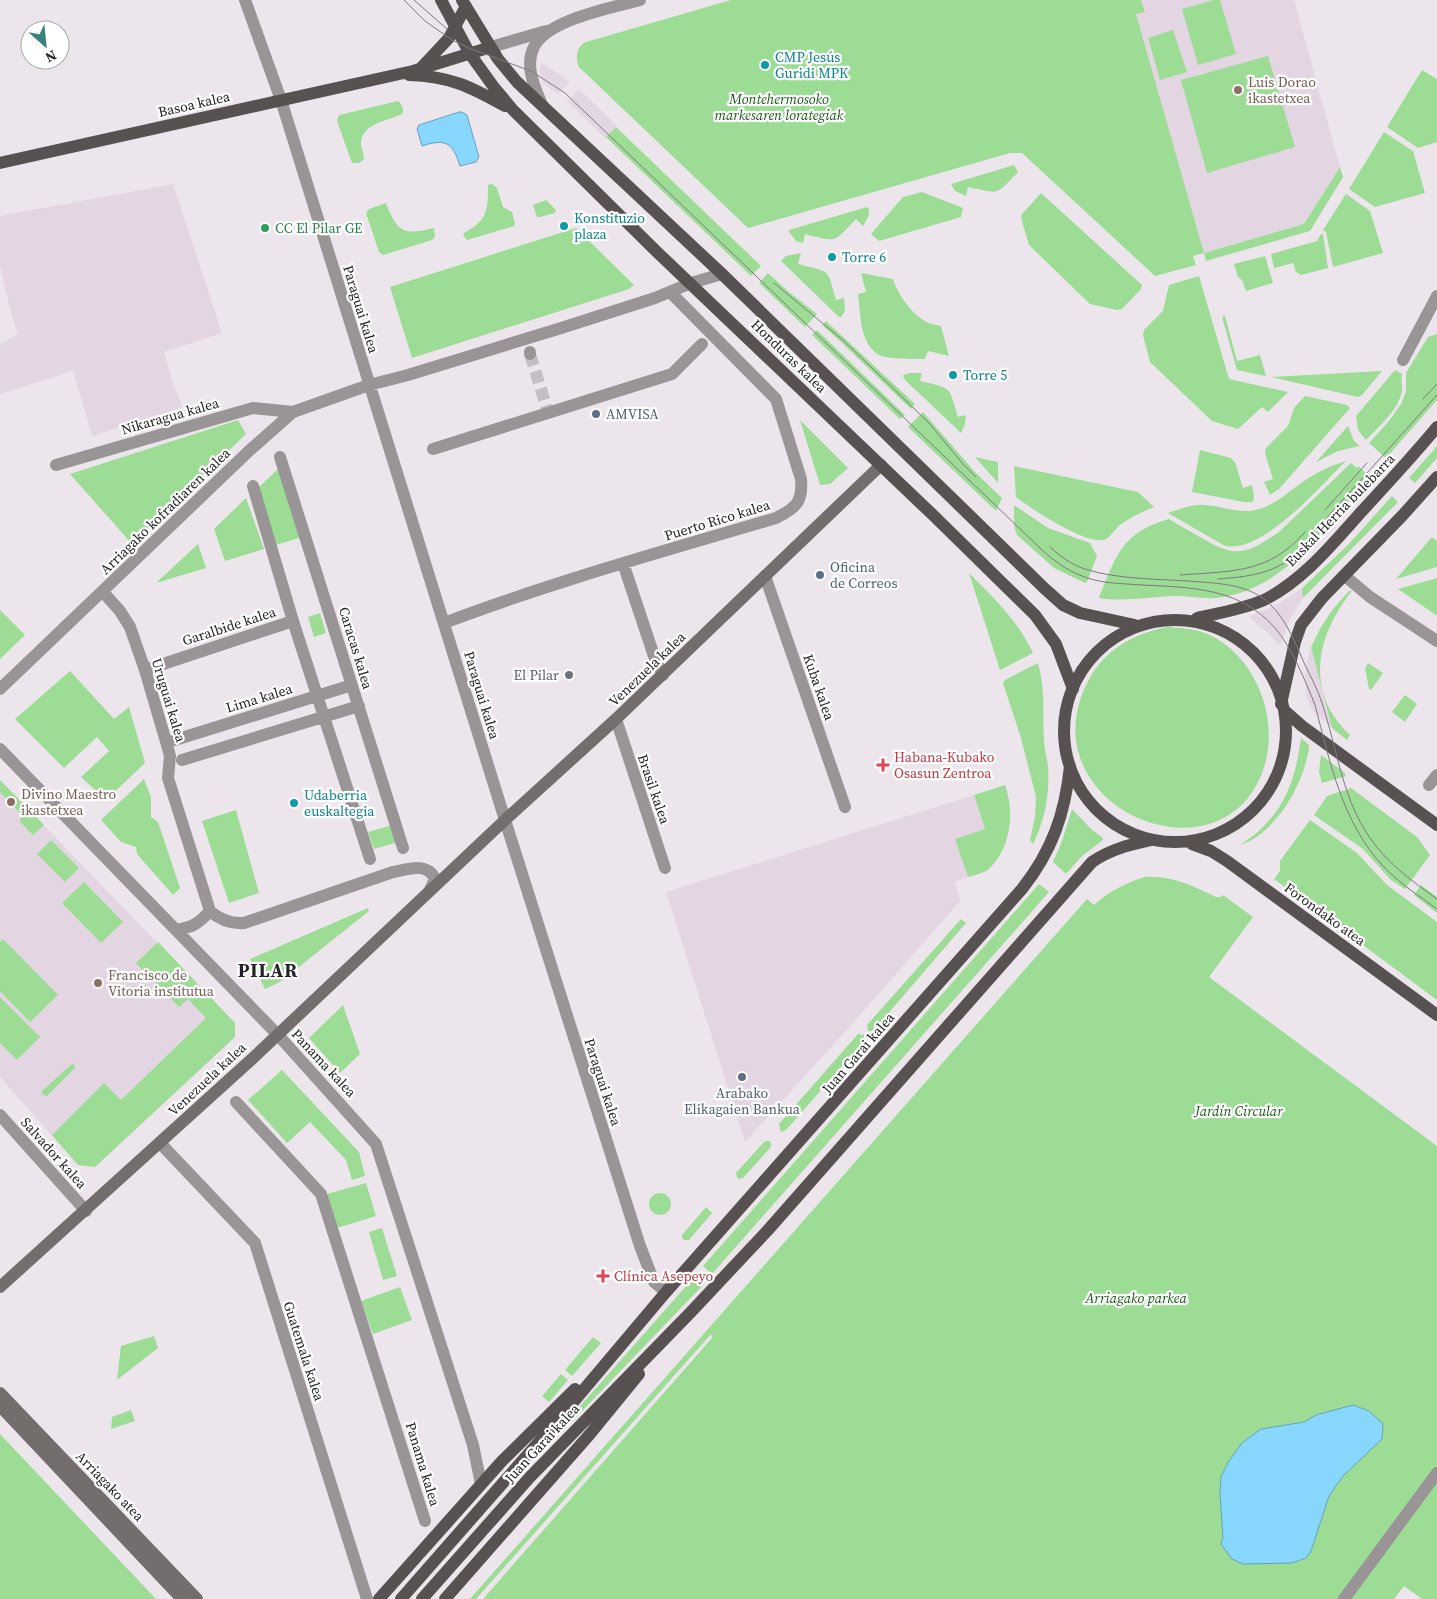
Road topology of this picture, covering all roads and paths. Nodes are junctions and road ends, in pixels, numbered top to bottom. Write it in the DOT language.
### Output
graph roads {
  1 [pos="245,0"];
  2 [pos="441,0"];
  3 [pos="640,0"];
  4 [pos="464,3"];
  5 [pos="455,26"];
  6 [pos="546,31"];
  7 [pos="491,47"];
  8 [pos="470,54"];
  9 [pos="420,69"];
  10 [pos="394,75"];
  11 [pos="281,100"];
  12 [pos="542,105"];
  13 [pos="513,110"];
  14 [pos="0,163"];
  15 [pos="722,274"];
  16 [pos="691,283"];
  17 [pos="670,292"];
  18 [pos="1437,296"];
  19 [pos="702,344"];
  20 [pos="1403,360"];
  21 [pos="369,385"];
  22 [pos="293,412"];
  23 [pos="1437,427"];
  24 [pos="433,449"];
  25 [pos="280,457"];
  26 [pos="56,465"];
  27 [pos="880,465"];
  28 [pos="1437,477"];
  29 [pos="253,486"];
  30 [pos="622,563"];
  31 [pos="765,576"];
  32 [pos="1345,576"];
  33 [pos="103,592"];
  34 [pos="1197,618"];
  35 [pos="293,621"];
  36 [pos="444,623"];
  37 [pos="1135,625"];
  38 [pos="1437,641"];
  39 [pos="145,670"];
  40 [pos="662,675"];
  41 [pos="352,685"];
  42 [pos="0,689"];
  43 [pos="1073,689"];
  44 [pos="317,696"];
  45 [pos="359,706"];
  46 [pos="1283,707"];
  47 [pos="324,716"];
  48 [pos="616,719"];
  49 [pos="176,740"];
  50 [pos="0,749"];
  51 [pos="182,760"];
  52 [pos="1070,766"];
  53 [pos="844,807"];
  54 [pos="504,820"];
  55 [pos="1437,824"];
  56 [pos="1151,840"];
  57 [pos="1192,844"];
  58 [pos="403,848"];
  59 [pos="370,859"];
  60 [pos="665,868"];
  61 [pos="430,890"];
  62 [pos="210,910"];
  63 [pos="176,930"];
  64 [pos="1437,1015"];
  65 [pos="278,1035"];
  66 [pos="236,1102"];
  67 [pos="0,1115"];
  68 [pos="160,1143"];
  69 [pos="86,1210"];
  70 [pos="0,1286"];
  71 [pos="666,1292"];
  72 [pos="690,1313"];
  73 [pos="627,1337"];
  74 [pos="0,1393"];
  75 [pos="0,1406"];
  76 [pos="1437,1473"];
  77 [pos="481,1484"];
  78 [pos="425,1521"];
  79 [pos="182,1599"];
  80 [pos="197,1599"];
  81 [pos="367,1599"];
  82 [pos="379,1599"];
  83 [pos="401,1599"];
  84 [pos="422,1599"];
  85 [pos="445,1599"];
  86 [pos="1344,1599"];
  1 -- 11 [label="street, Paraguai kalea"];
  2 -- 5 [label="main road, Honduras kalea"];
  3 -- 6 [label="street"];
  4 -- 5 [label="main road"];
  4 -- 7 [label="main road, Honduras kalea"];
  5 -- 8 [label="main road, Honduras kalea"];
  5 -- 9 [label="main road"];
  6 -- 7 [label="street"];
  6 -- 12 [label="street"];
  7 -- 8 [label="main road, Basoa kalea"];
  7 -- 12 [label="main road, Honduras kalea"];
  8 -- 9 [label="main road, Basoa kalea"];
  8 -- 13 [label="main road, Honduras kalea"];
  9 -- 10 [label="main road, Basoa kalea"];
  10 -- 11 [label="main road, Basoa kalea"];
  10 -- 13 [label="main road, Basoa kalea"];
  11 -- 14 [label="main road, Basoa kalea"];
  11 -- 21 [label="street, Paraguai kalea"];
  12 -- 15 [label="main road, Honduras kalea"];
  13 -- 16 [label="main road, Honduras kalea"];
  15 -- 16 [label="street"];
  15 -- 37 [label="main road, Honduras kalea"];
  16 -- 17 [label="street"];
  16 -- 27 [label="main road, Honduras kalea"];
  17 -- 21 [label="street"];
  17 -- 30 [label="street, Puerto Rico kalea"];
  18 -- 20 [label="street"];
  19 -- 24 [label="street"];
  21 -- 22 [label="street, Arriagako kofradiaren kalea"];
  21 -- 36 [label="street, Paraguai kalea"];
  22 -- 26 [label="street, Nikaragua kalea"];
  22 -- 33 [label="street, Arriagako kofradiaren kalea"];
  23 -- 34 [label="main road, Euskal Herria bulebarra"];
  25 -- 41 [label="street, Caracas kalea"];
  27 -- 31 [label="street, Venezuela kalea"];
  27 -- 43 [label="main road, Honduras kalea"];
  28 -- 32 [label="main road"];
  29 -- 35 [label="street"];
  30 -- 36 [label="street, Puerto Rico kalea"];
  30 -- 40 [label="street"];
  31 -- 40 [label="street, Venezuela kalea"];
  31 -- 53 [label="street, Kuba kalea"];
  32 -- 38 [label="street"];
  32 -- 46 [label="main road"];
  33 -- 39 [label="street, Uruguai kalea"];
  33 -- 42 [label="street, Arriagako kofradiaren kalea"];
  34 -- 37 [label="main road"];
  34 -- 46 [label="main road"];
  35 -- 39 [label="street, Garalbide kalea"];
  35 -- 44 [label="street"];
  36 -- 54 [label="street, Paraguai kalea"];
  37 -- 43 [label="main road"];
  39 -- 62 [label="street, Uruguai kalea"];
  40 -- 48 [label="street, Venezuela kalea"];
  41 -- 44 [label="street, Lima kalea"];
  41 -- 45 [label="street, Caracas kalea"];
  43 -- 52 [label="main road"];
  44 -- 47 [label="street"];
  44 -- 49 [label="street, Lima kalea"];
  45 -- 47 [label="street"];
  45 -- 58 [label="street, Caracas kalea"];
  46 -- 55 [label="main road"];
  46 -- 57 [label="main road"];
  47 -- 51 [label="street"];
  47 -- 59 [label="street"];
  48 -- 54 [label="street, Venezuela kalea"];
  48 -- 60 [label="street, Brasil kalea"];
  50 -- 63 [label="street, Panama kalea"];
  52 -- 56 [label="main road"];
  52 -- 71 [label="main road, Juan Garai kalea"];
  54 -- 61 [label="street, Venezuela kalea"];
  54 -- 71 [label="street, Paraguai kalea"];
  56 -- 57 [label="main road"];
  56 -- 72 [label="main road, Juan Garai kalea"];
  57 -- 64 [label="main road, Forondako atea"];
  61 -- 62 [label="street"];
  61 -- 65 [label="street, Venezuela kalea"];
  62 -- 63 [label="street"];
  63 -- 65 [label="street, Panama kalea"];
  65 -- 68 [label="street, Venezuela kalea"];
  65 -- 77 [label="street, Panama kalea"];
  66 -- 78 [label="street, Panama kalea"];
  67 -- 69 [label="street, Salvador kalea"];
  68 -- 69 [label="street, Venezuela kalea"];
  68 -- 81 [label="street, Guatemala kalea"];
  69 -- 70 [label="street, Venezuela kalea"];
  71 -- 73 [label="main road, Juan Garai kalea"];
  72 -- 84 [label="main road, Juan Garai kalea"];
  72 -- 85 [label="main road, Juan Garai kalea"];
  73 -- 77 [label="main road, Juan Garai kalea"];
  73 -- 83 [label="main road, Juan Garai kalea"];
  74 -- 80 [label="street, Arriagako atea"];
  75 -- 79 [label="street, Arriagako atea"];
  76 -- 86 [label="street"];
  77 -- 82 [label="main road, Juan Garai kalea"];
}
